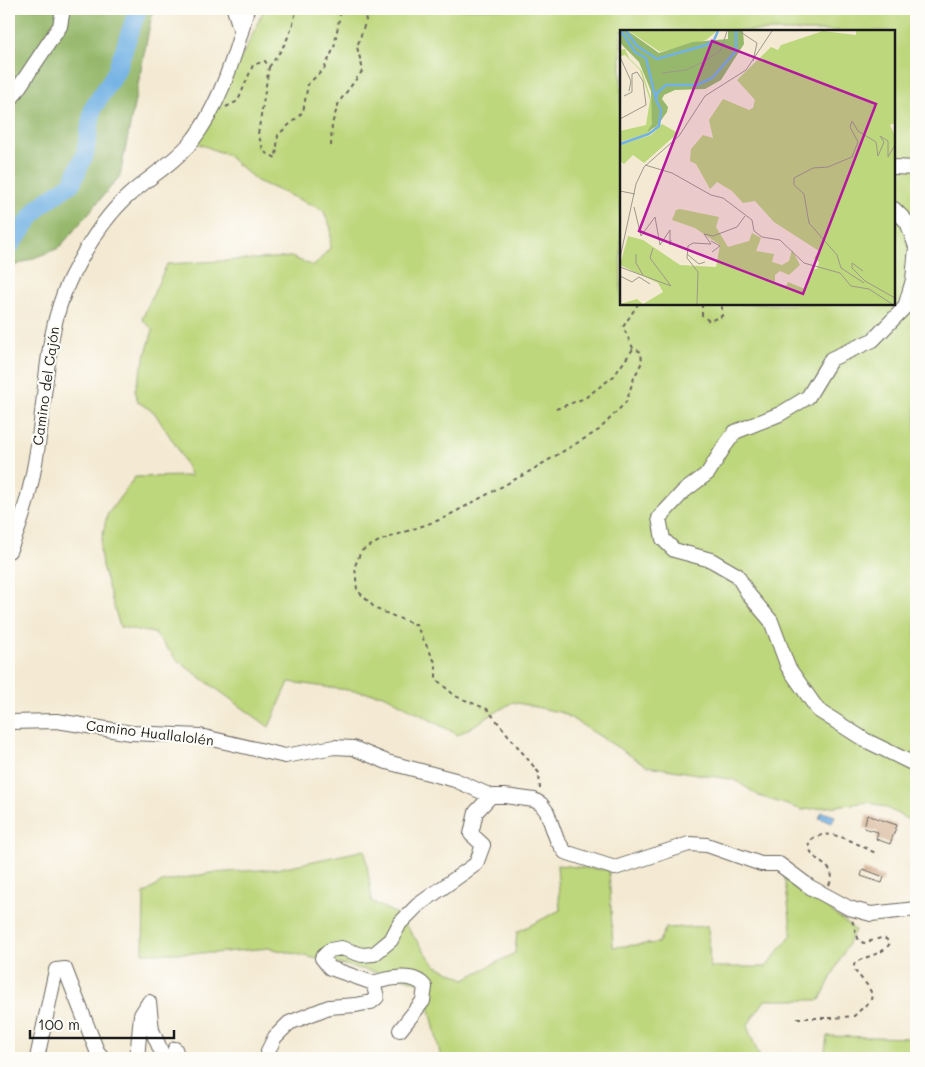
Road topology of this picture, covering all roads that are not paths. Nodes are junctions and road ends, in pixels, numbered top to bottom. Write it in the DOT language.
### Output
graph roads {
  1 [pos="63,9"];
  2 [pos="234,9"];
  3 [pos="247,9"];
  4 [pos="241,32"];
  5 [pos="9,102"];
  6 [pos="895,167"];
  7 [pos="916,168"];
  8 [pos="895,210"];
  9 [pos="9,551"];
  10 [pos="9,722"];
  11 [pos="916,765"];
  12 [pos="491,796"];
  13 [pos="916,909"];
  14 [pos="372,983"];
  15 [pos="400,1030"];
  16 [pos="37,1058"];
  17 [pos="103,1058"];
  18 [pos="137,1058"];
  19 [pos="164,1058"];
  20 [pos="270,1058"];
  1 -- 5 [label="street"];
  2 -- 4 [label="street"];
  3 -- 4 [label="street, Camino del Cajón"];
  4 -- 9 [label="street, Camino del Cajón"];
  6 -- 7 [label="street"];
  8 -- 11 [label="street"];
  10 -- 12 [label="street, Camino Huallalolén"];
  12 -- 13 [label="street, Camino Huallalolén"];
  12 -- 14 [label="street"];
  14 -- 15 [label="street"];
  14 -- 20 [label="street"];
  16 -- 17 [label="street"];
  18 -- 19 [label="street"];
}
